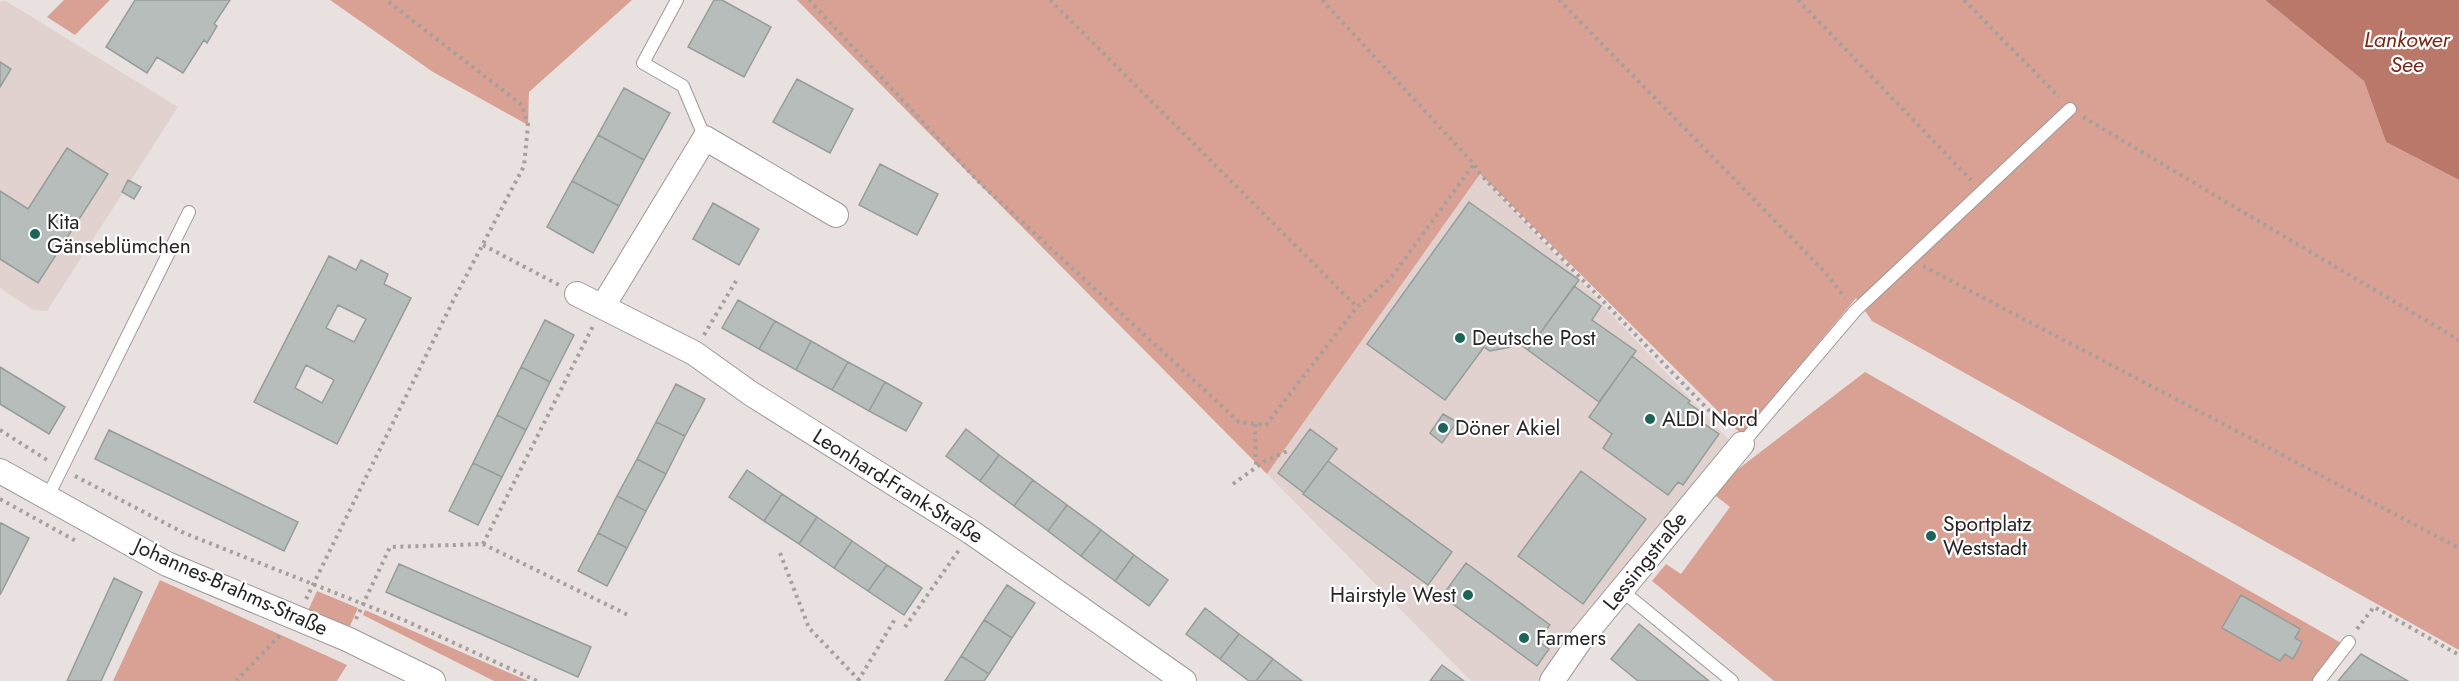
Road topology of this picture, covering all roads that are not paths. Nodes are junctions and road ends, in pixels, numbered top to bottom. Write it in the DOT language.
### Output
graph roads {
  1 [pos="677,0"];
  2 [pos="2070,109"];
  3 [pos="705,138"];
  4 [pos="189,212"];
  5 [pos="836,215"];
  6 [pos="576,294"];
  7 [pos="603,306"];
  8 [pos="1742,444"];
  9 [pos="0,471"];
  10 [pos="46,498"];
  11 [pos="1621,590"];
  12 [pos="2349,642"];
  13 [pos="432,681"];
  14 [pos="1184,681"];
  15 [pos="1552,681"];
  16 [pos="1732,681"];
  17 [pos="2319,681"];
  1 -- 3 [label="lane"];
  2 -- 8 [label="lane"];
  3 -- 5 [label="street"];
  3 -- 7 [label="street"];
  4 -- 10 [label="lane"];
  6 -- 7 [label="street, Leonhard-Frank-Straße"];
  7 -- 14 [label="street, Leonhard-Frank-Straße"];
  8 -- 11 [label="street, Lessingstraße"];
  9 -- 10 [label="street, Johannes-Brahms-Straße"];
  10 -- 13 [label="street, Johannes-Brahms-Straße"];
  11 -- 15 [label="street, Lessingstraße"];
  11 -- 16 [label="lane"];
  12 -- 17 [label="lane"];
}
